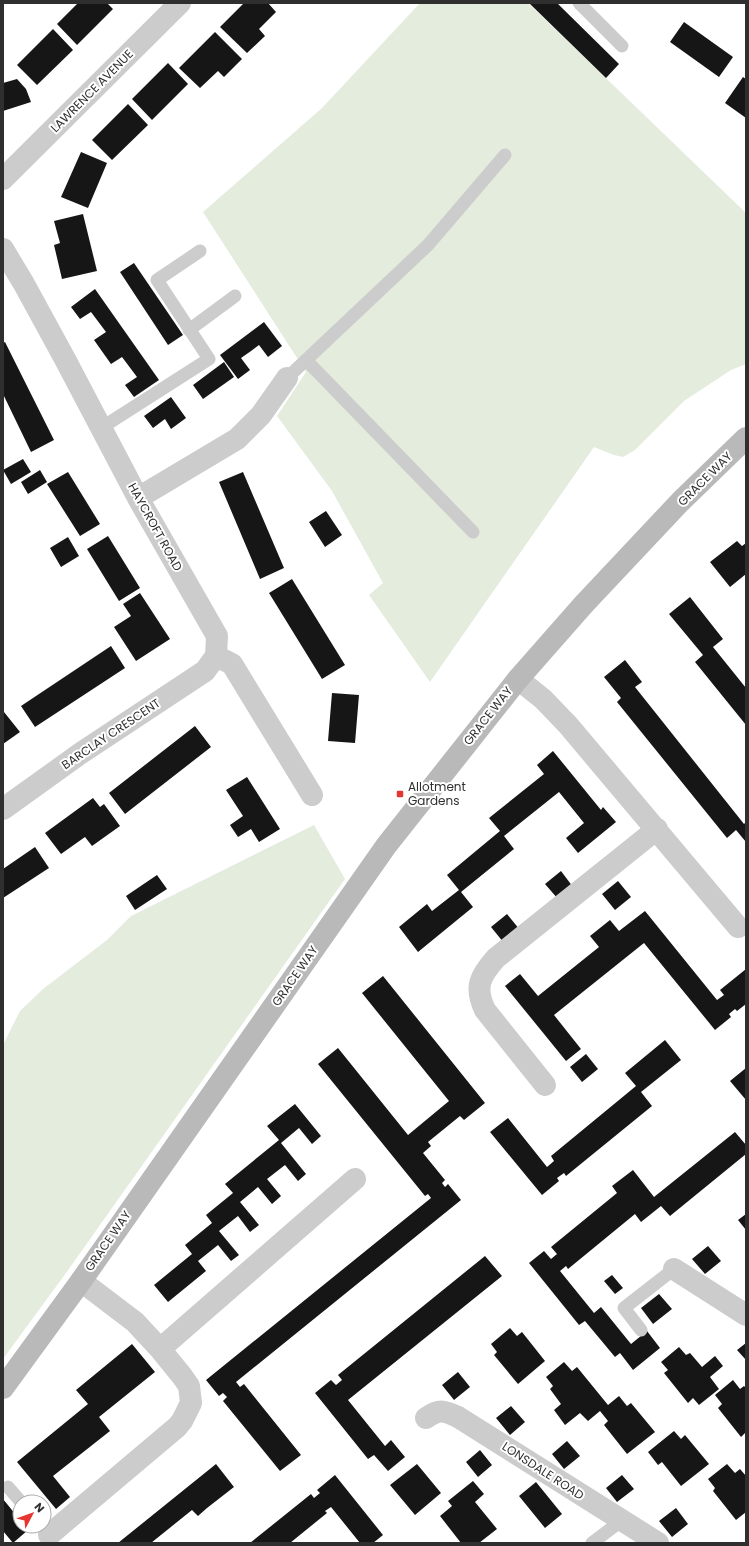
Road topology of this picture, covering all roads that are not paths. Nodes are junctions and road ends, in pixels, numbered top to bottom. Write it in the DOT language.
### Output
graph roads {
  1 [pos="180,3"];
  2 [pos="579,3"];
  3 [pos="622,46"];
  4 [pos="505,155"];
  5 [pos="3,179"];
  6 [pos="3,249"];
  7 [pos="200,251"];
  8 [pos="235,296"];
  9 [pos="189,330"];
  10 [pos="306,360"];
  11 [pos="287,378"];
  12 [pos="102,428"];
  13 [pos="746,438"];
  14 [pos="138,498"];
  15 [pos="473,532"];
  16 [pos="216,656"];
  17 [pos="518,679"];
  18 [pos="312,795"];
  19 [pos="3,809"];
  20 [pos="657,830"];
  21 [pos="738,928"];
  22 [pos="545,1085"];
  23 [pos="356,1179"];
  24 [pos="674,1269"];
  25 [pos="81,1281"];
  26 [pos="746,1315"];
  27 [pos="641,1330"];
  28 [pos="160,1348"];
  29 [pos="3,1388"];
  30 [pos="426,1418"];
  31 [pos="8,1487"];
  32 [pos="14,1494"];
  33 [pos="621,1521"];
  34 [pos="52,1525"];
  35 [pos="592,1543"];
  36 [pos="658,1543"];
  1 -- 5 [label="street, LAWRENCE AVENUE"];
  2 -- 3 [label="lane"];
  4 -- 10 [label="lane"];
  6 -- 12 [label="street, HAYCROFT ROAD"];
  7 -- 9 [label="lane"];
  8 -- 9 [label="lane"];
  9 -- 12 [label="lane"];
  10 -- 11 [label="lane"];
  10 -- 15 [label="lane"];
  11 -- 14 [label="street"];
  12 -- 14 [label="street, HAYCROFT ROAD"];
  13 -- 17 [label="street, GRACE WAY"];
  14 -- 16 [label="street, HAYCROFT ROAD"];
  16 -- 18 [label="street"];
  16 -- 19 [label="street, BARCLAY CRESCENT"];
  17 -- 20 [label="street, GRACE WAY"];
  17 -- 25 [label="street, GRACE WAY"];
  20 -- 21 [label="street, GRACE WAY"];
  20 -- 22 [label="street"];
  23 -- 28 [label="street"];
  24 -- 26 [label="street"];
  24 -- 27 [label="lane"];
  25 -- 28 [label="street, GRACE WAY"];
  25 -- 29 [label="street, GRACE WAY"];
  28 -- 34 [label="street, GRACE WAY"];
  30 -- 33 [label="street, LONSDALE ROAD"];
  31 -- 32 [label="lane"];
  33 -- 35 [label="lane"];
  33 -- 36 [label="street, LONSDALE ROAD"];
}
